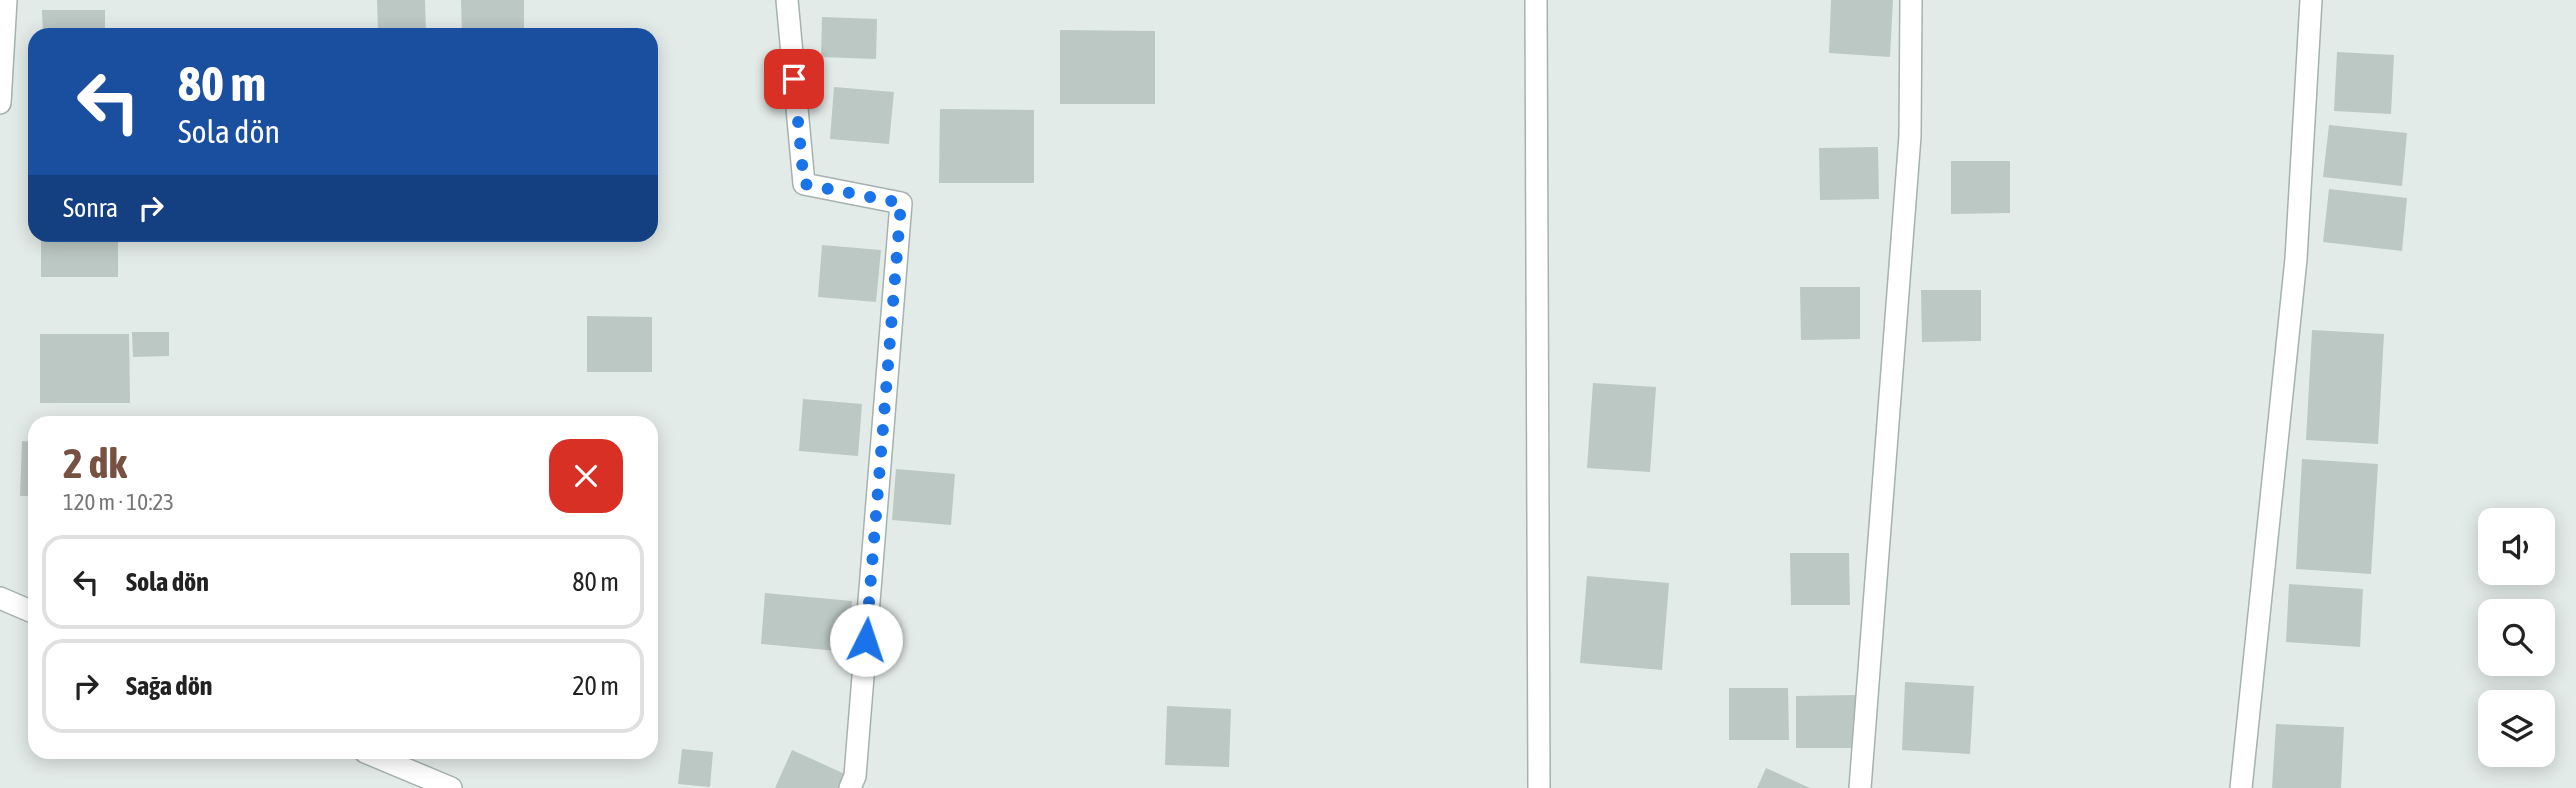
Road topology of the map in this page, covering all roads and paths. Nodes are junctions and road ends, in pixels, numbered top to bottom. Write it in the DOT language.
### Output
graph roads {
  1 [pos="6,0"];
  2 [pos="786,0"];
  3 [pos="1536,0"];
  4 [pos="1910,0"];
  5 [pos="2311,0"];
  6 [pos="0,103"];
  7 [pos="0,598"];
  8 [pos="28,610"];
  9 [pos="382,759"];
  10 [pos="451,788"];
  11 [pos="850,788"];
  12 [pos="1538,788"];
  13 [pos="1860,788"];
  14 [pos="2241,788"];
  1 -- 6 [label="street"];
  2 -- 11 [label="street"];
  3 -- 12 [label="street"];
  4 -- 13 [label="street"];
  5 -- 14 [label="street"];
  7 -- 8 [label="street"];
  9 -- 10 [label="street"];
}
